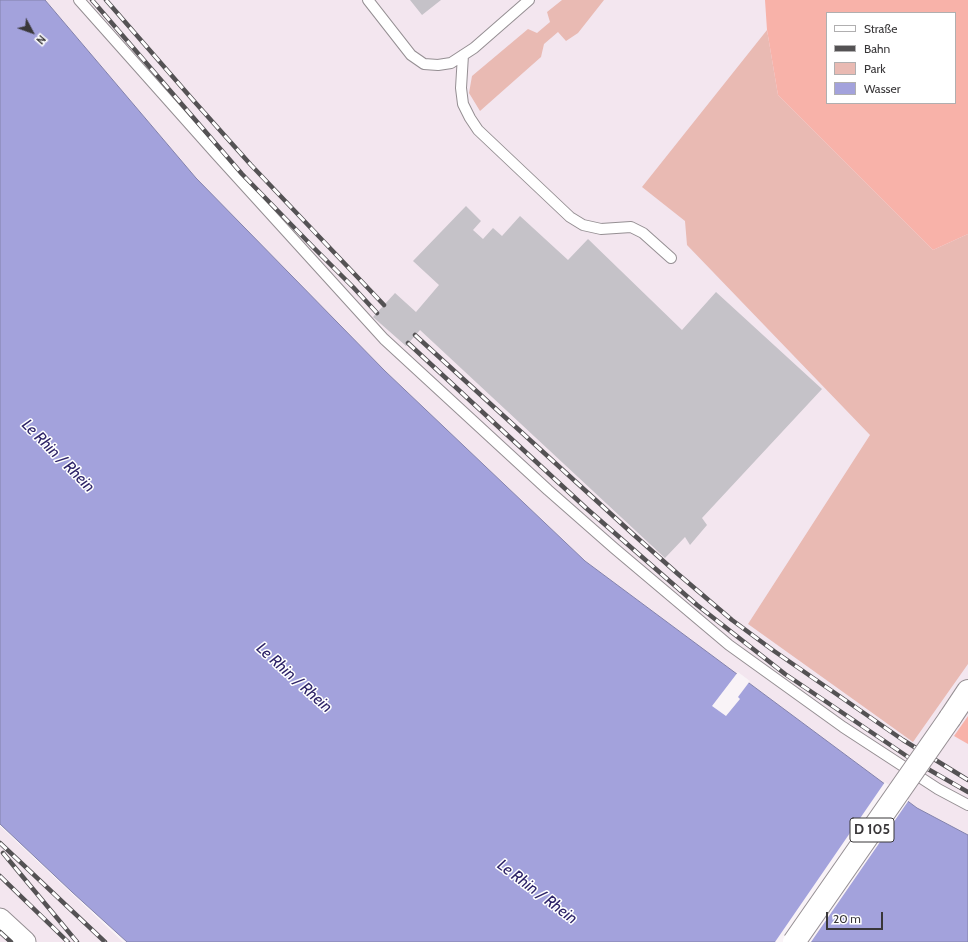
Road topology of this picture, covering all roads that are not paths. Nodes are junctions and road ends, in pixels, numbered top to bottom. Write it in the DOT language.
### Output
graph roads {
  1 [pos="79,0"];
  2 [pos="368,0"];
  3 [pos="529,0"];
  4 [pos="463,55"];
  5 [pos="671,258"];
  6 [pos="968,691"];
  7 [pos="968,805"];
  8 [pos="0,919"];
  9 [pos="25,942"];
  10 [pos="794,942"];
  1 -- 7 [label="lane"];
  2 -- 4 [label="lane"];
  3 -- 4 [label="lane"];
  4 -- 5 [label="lane"];
  6 -- 10 [label="main road, D 105, bridge"];
  8 -- 9 [label="street"];
}
